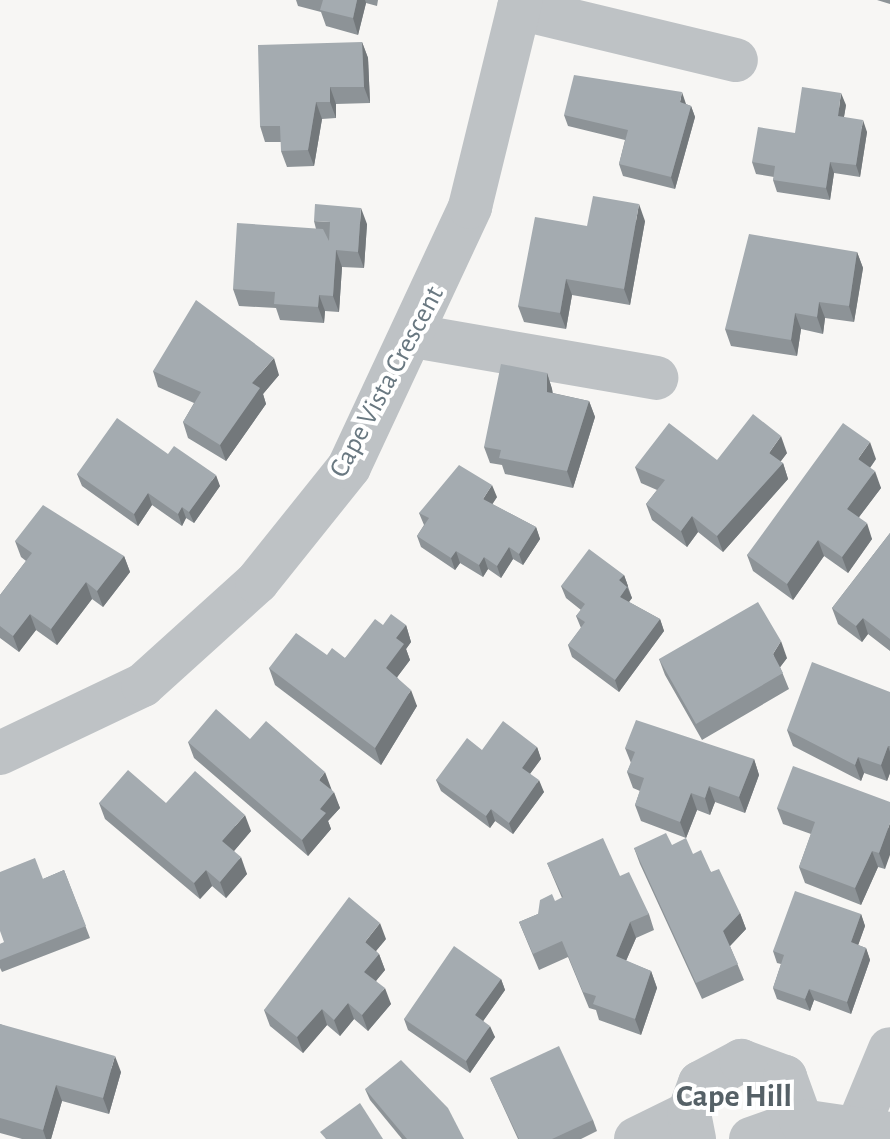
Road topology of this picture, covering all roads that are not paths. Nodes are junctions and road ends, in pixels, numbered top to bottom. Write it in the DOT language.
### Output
graph roads {
  1 [pos="520,4"];
  2 [pos="736,60"];
  3 [pos="414,336"];
  4 [pos="656,378"];
  5 [pos="0,753"];
  6 [pos="890,1049"];
  7 [pos="801,1121"];
  8 [pos="691,1126"];
  9 [pos="874,1129"];
  10 [pos="636,1139"];
  11 [pos="751,1139"];
  1 -- 2 [label="street"];
  1 -- 3 [label="street, Cape Vista Crescent"];
  3 -- 4 [label="street"];
  3 -- 5 [label="street, Cape Vista Crescent"];
  6 -- 9 [label="street"];
  7 -- 8 [label="street"];
  7 -- 9 [label="street"];
  7 -- 11 [label="street"];
  8 -- 10 [label="street"];
}
